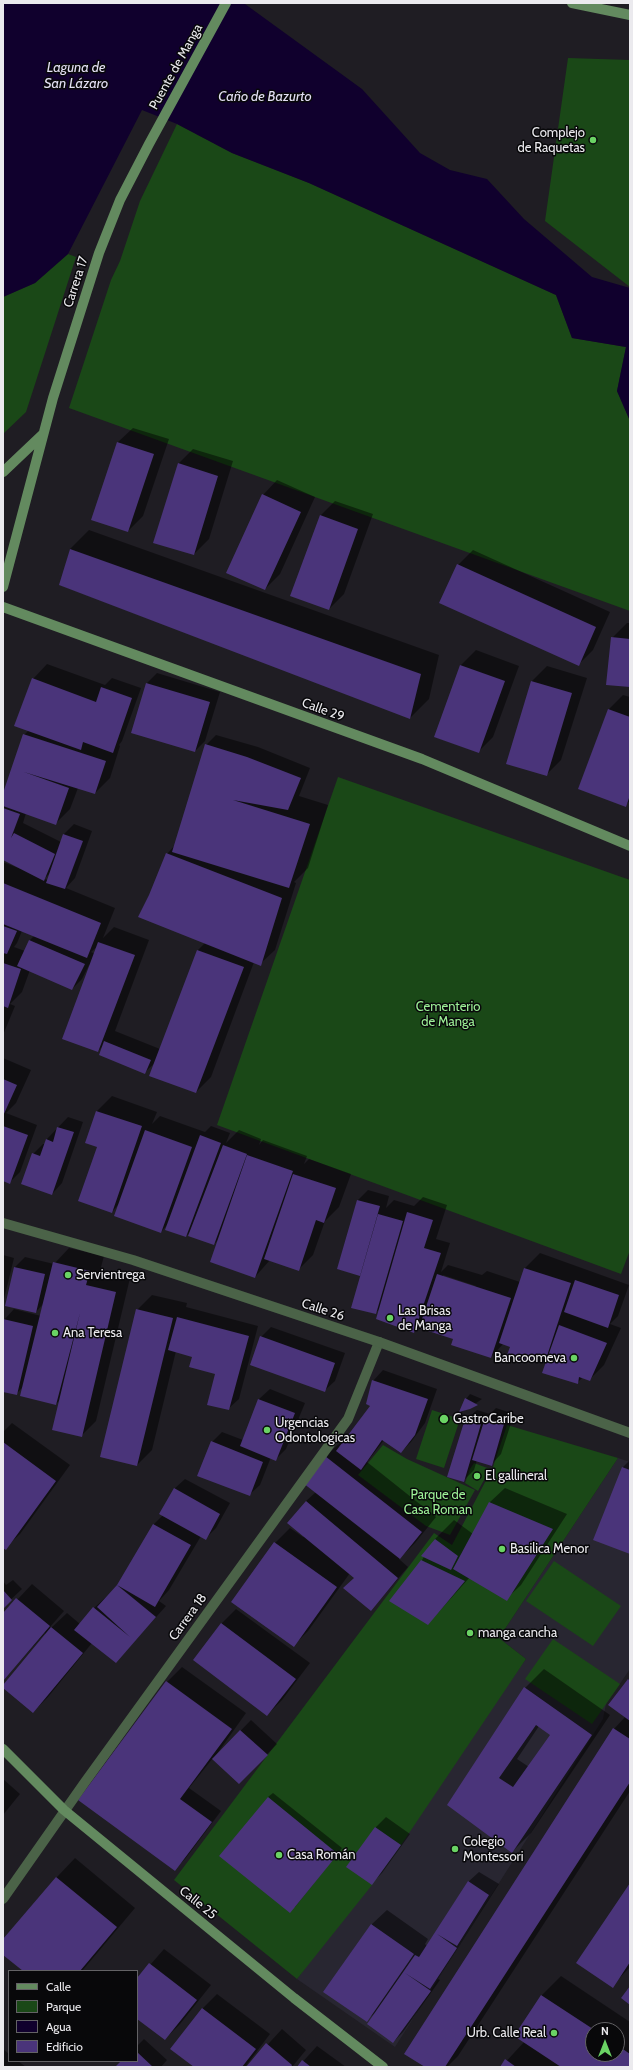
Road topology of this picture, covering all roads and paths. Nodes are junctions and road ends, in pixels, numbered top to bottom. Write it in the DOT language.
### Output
graph roads {
  1 [pos="226,3"];
  2 [pos="572,3"];
  3 [pos="630,15"];
  4 [pos="149,144"];
  5 [pos="43,434"];
  6 [pos="3,472"];
  7 [pos="3,587"];
  8 [pos="3,607"];
  9 [pos="630,846"];
  10 [pos="3,1223"];
  11 [pos="379,1342"];
  12 [pos="630,1433"];
  13 [pos="3,1749"];
  14 [pos="64,1810"];
  15 [pos="3,1899"];
  16 [pos="383,2067"];
  1 -- 4 [label="main road, Puente de Manga"];
  2 -- 3 [label="main road"];
  4 -- 5 [label="main road, Carrera 17"];
  5 -- 6 [label="main road"];
  5 -- 7 [label="main road, Carrera 17"];
  8 -- 9 [label="main road, Calle 29"];
  10 -- 11 [label="street, Calle 26"];
  11 -- 12 [label="street, Calle 26"];
  11 -- 14 [label="street, Carrera 18"];
  13 -- 14 [label="main road, Calle 25"];
  14 -- 15 [label="street, Carrera 18"];
  14 -- 16 [label="main road, Calle 25"];
}
